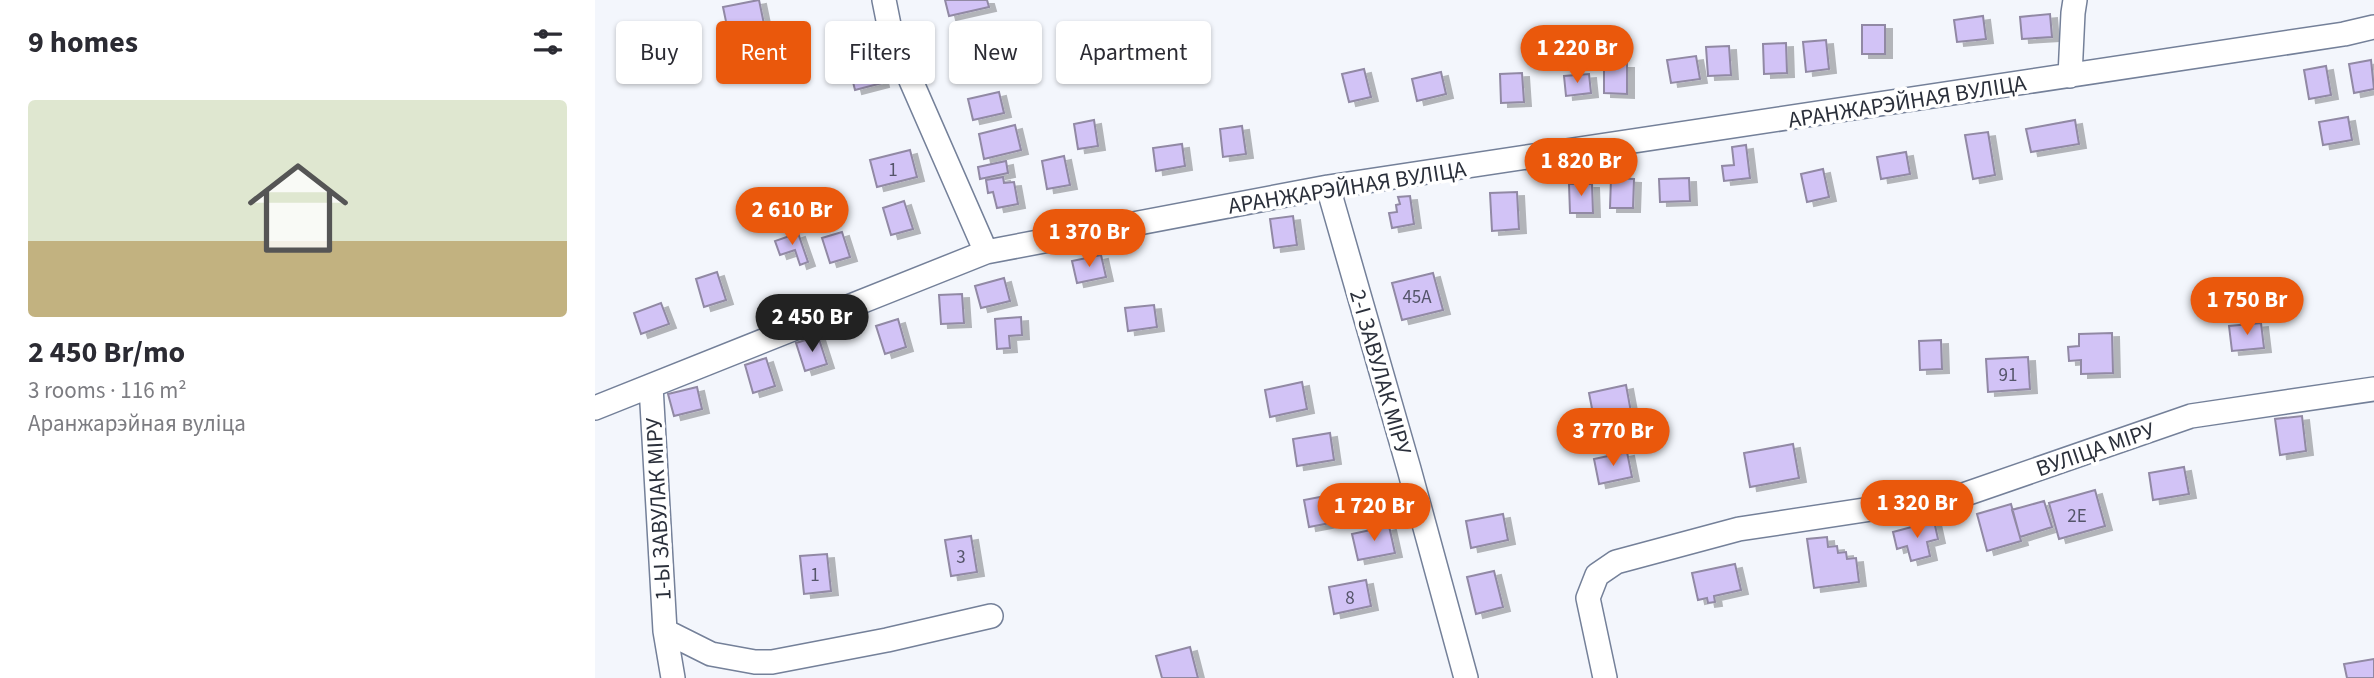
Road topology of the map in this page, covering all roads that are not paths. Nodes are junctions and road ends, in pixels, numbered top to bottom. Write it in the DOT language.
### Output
graph roads {
  1 [pos="884,0"];
  2 [pos="2075,0"];
  3 [pos="2374,27"];
  4 [pos="2070,76"];
  5 [pos="1328,187"];
  6 [pos="986,253"];
  7 [pos="652,386"];
  8 [pos="2374,389"];
  9 [pos="595,408"];
  10 [pos="991,616"];
  11 [pos="665,631"];
  12 [pos="673,678"];
  13 [pos="1466,678"];
  14 [pos="1605,678"];
  1 -- 6 [label="street"];
  2 -- 4 [label="street"];
  3 -- 4 [label="street, АРАНЖАРЭЙНАЯ ВУЛІЦА"];
  4 -- 5 [label="street, АРАНЖАРЭЙНАЯ ВУЛІЦА"];
  5 -- 6 [label="street, АРАНЖАРЭЙНАЯ ВУЛІЦА"];
  5 -- 13 [label="street, 2-І ЗАВУЛАК МІРУ"];
  6 -- 7 [label="street, АРАНЖАРЭЙНАЯ ВУЛІЦА"];
  7 -- 9 [label="street, АРАНЖАРЭЙНАЯ ВУЛІЦА"];
  7 -- 11 [label="street, 1-Ы ЗАВУЛАК МІРУ"];
  8 -- 14 [label="street, ВУЛІЦА МІРУ"];
  10 -- 11 [label="street, 1-Ы ЗАВУЛАК МІРУ"];
  11 -- 12 [label="street, 1-Ы ЗАВУЛАК МІРУ"];
}
